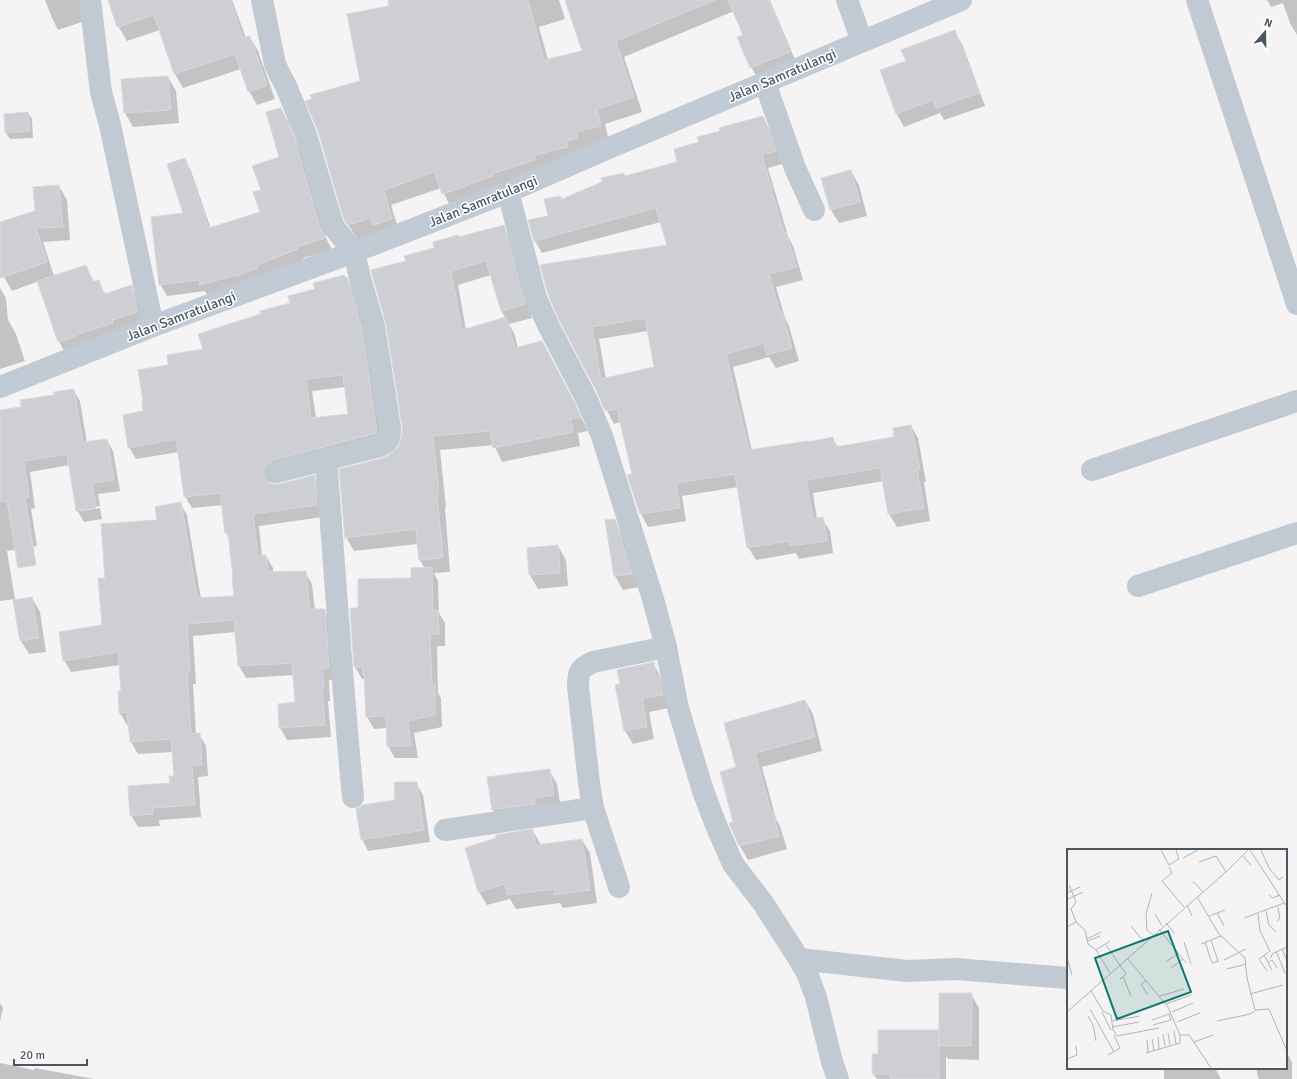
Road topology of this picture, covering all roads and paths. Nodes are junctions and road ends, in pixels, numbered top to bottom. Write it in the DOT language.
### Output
graph roads {
  1 [pos="90,0"];
  2 [pos="262,0"];
  3 [pos="847,0"];
  4 [pos="961,0"];
  5 [pos="1197,0"];
  6 [pos="862,41"];
  7 [pos="765,83"];
  8 [pos="508,192"];
  9 [pos="814,210"];
  10 [pos="354,252"];
  11 [pos="1297,304"];
  12 [pos="153,326"];
  13 [pos="0,387"];
  14 [pos="1297,401"];
  15 [pos="326,459"];
  16 [pos="1092,470"];
  17 [pos="276,472"];
  18 [pos="1297,533"];
  19 [pos="1138,586"];
  20 [pos="666,647"];
  21 [pos="353,797"];
  22 [pos="594,808"];
  23 [pos="445,830"];
  24 [pos="619,887"];
  25 [pos="799,958"];
  26 [pos="1067,978"];
  27 [pos="838,1079"];
  1 -- 12 [label="street"];
  2 -- 10 [label="street"];
  3 -- 6 [label="street"];
  4 -- 6 [label="main road, Jalan Samratulangi"];
  5 -- 11 [label="street"];
  6 -- 7 [label="main road, Jalan Samratulangi"];
  7 -- 8 [label="main road, Jalan Samratulangi"];
  7 -- 9 [label="street"];
  8 -- 10 [label="main road, Jalan Samratulangi"];
  8 -- 20 [label="street"];
  10 -- 12 [label="main road, Jalan Samratulangi"];
  10 -- 15 [label="street"];
  12 -- 13 [label="main road, Jalan Samratulangi"];
  14 -- 16 [label="street"];
  15 -- 17 [label="street"];
  15 -- 21 [label="street"];
  18 -- 19 [label="street"];
  20 -- 22 [label="street"];
  20 -- 25 [label="street"];
  22 -- 23 [label="street"];
  22 -- 24 [label="street"];
  25 -- 26 [label="street"];
  25 -- 27 [label="street"];
}
